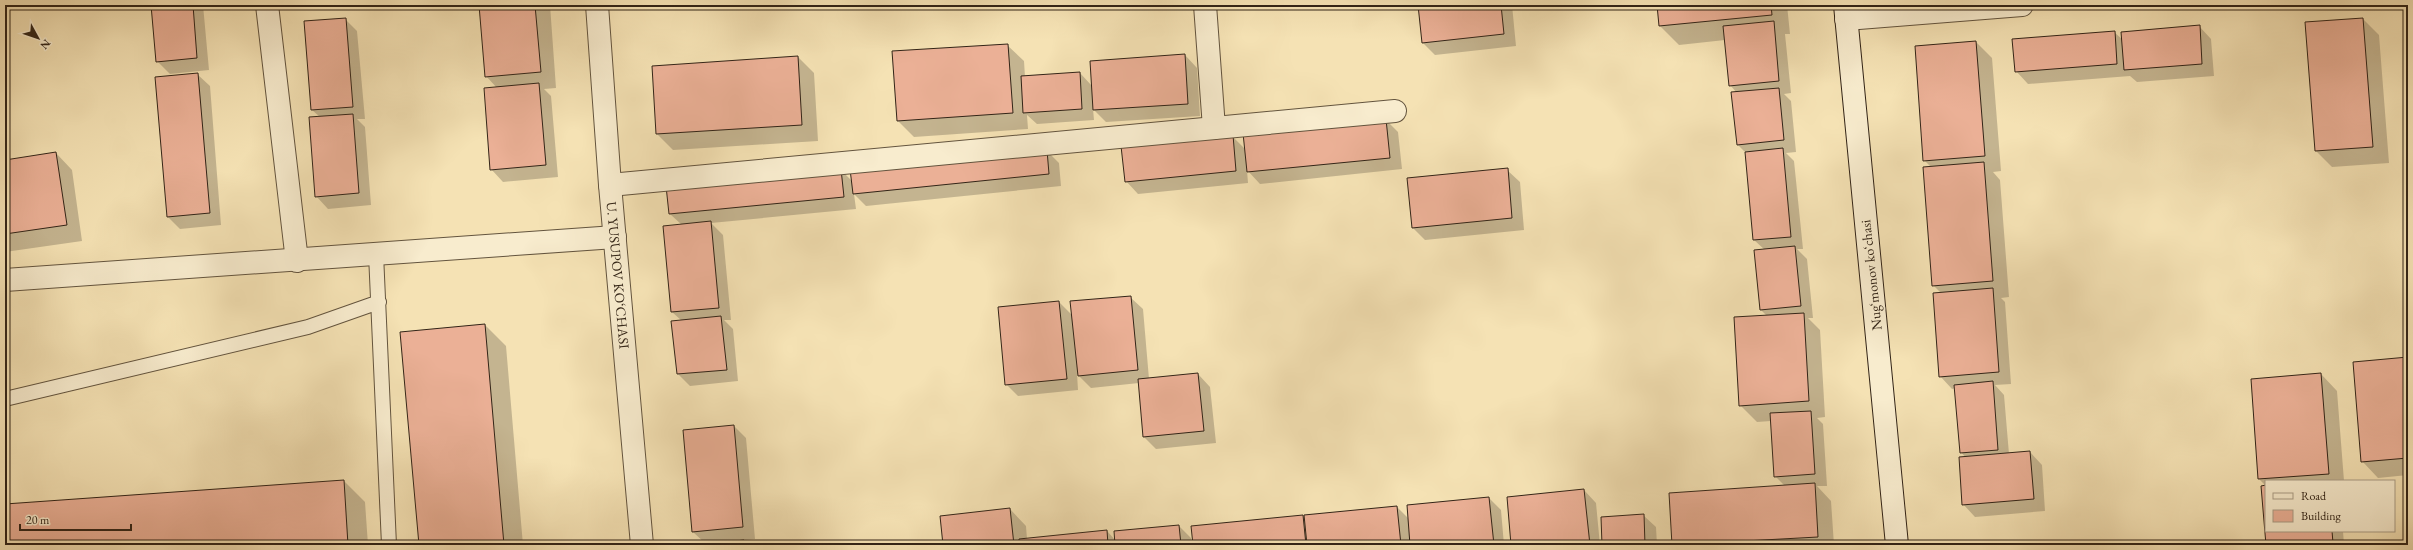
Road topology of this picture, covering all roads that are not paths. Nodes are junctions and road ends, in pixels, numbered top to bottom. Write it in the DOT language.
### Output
graph roads {
  1 [pos="267,5"];
  2 [pos="597,5"];
  3 [pos="1205,5"];
  4 [pos="2022,5"];
  5 [pos="1846,12"];
  6 [pos="1395,111"];
  7 [pos="1214,128"];
  8 [pos="610,184"];
  9 [pos="614,237"];
  10 [pos="376,254"];
  11 [pos="297,261"];
  12 [pos="5,280"];
  13 [pos="379,302"];
  14 [pos="5,399"];
  15 [pos="389,545"];
  16 [pos="642,545"];
  17 [pos="1897,545"];
  1 -- 11 [label="street"];
  2 -- 8 [label="street, U. YUSUPOV KO‘CHASI"];
  3 -- 7 [label="street"];
  4 -- 5 [label="street"];
  5 -- 17 [label="street, Nugʻmonov koʻchasi"];
  6 -- 7 [label="street"];
  7 -- 8 [label="street"];
  8 -- 9 [label="street, U. YUSUPOV KO‘CHASI"];
  9 -- 10 [label="street"];
  9 -- 16 [label="street, U. YUSUPOV KO‘CHASI"];
  10 -- 11 [label="street"];
  10 -- 13 [label="lane"];
  11 -- 12 [label="street"];
  13 -- 14 [label="lane"];
  13 -- 15 [label="lane"];
}
